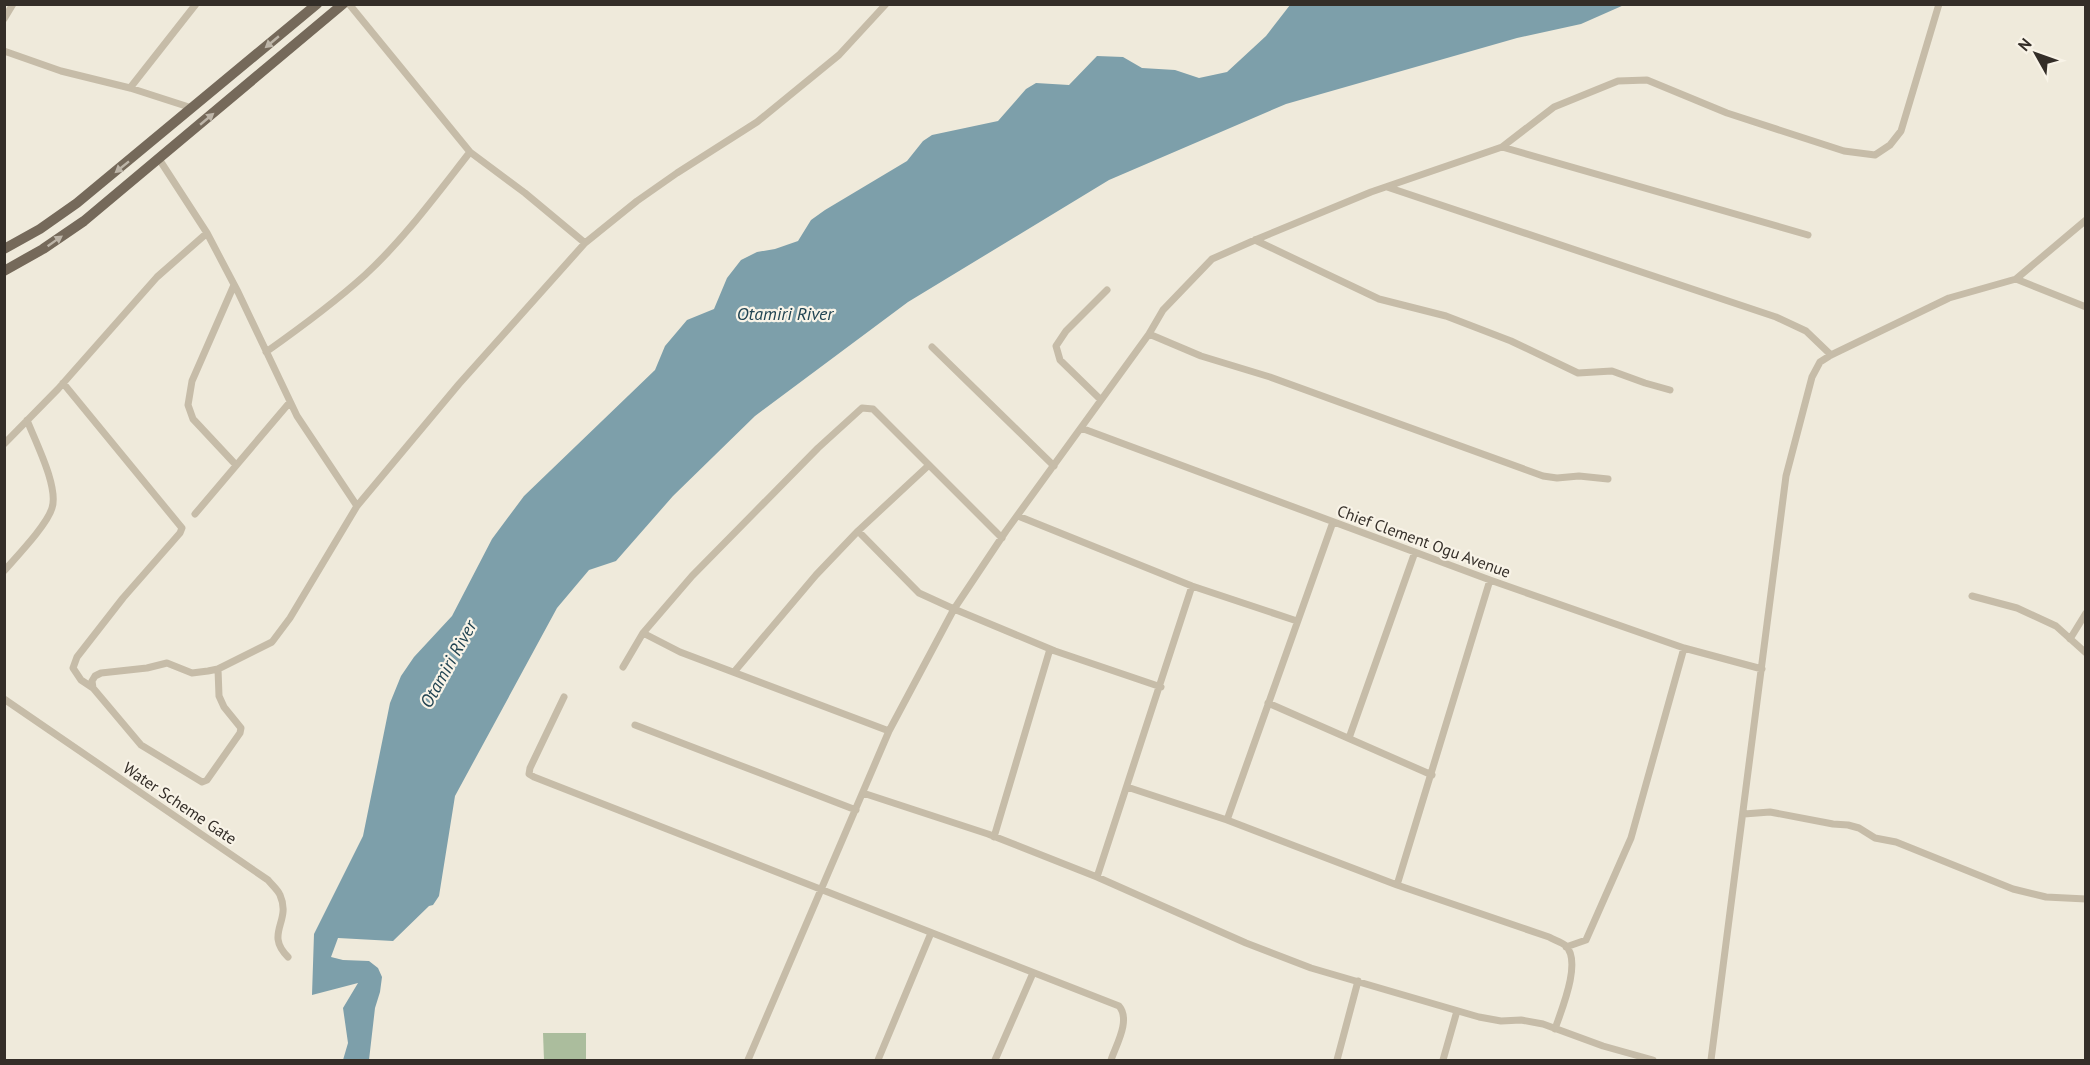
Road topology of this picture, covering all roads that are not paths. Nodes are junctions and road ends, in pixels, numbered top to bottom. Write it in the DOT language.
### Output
graph roads {
  1 [pos="13,4"];
  2 [pos="196,4"];
  3 [pos="316,4"];
  4 [pos="343,4"];
  5 [pos="349,4"];
  6 [pos="886,4"];
  7 [pos="1939,4"];
  8 [pos="4,19"];
  9 [pos="4,51"];
  10 [pos="130,88"];
  11 [pos="192,108"];
  12 [pos="1502,147"];
  13 [pos="470,152"];
  14 [pos="159,159"];
  15 [pos="1387,187"];
  16 [pos="2085,220"];
  17 [pos="207,233"];
  18 [pos="1808,235"];
  19 [pos="1255,240"];
  20 [pos="585,243"];
  21 [pos="4,249"];
  22 [pos="4,271"];
  23 [pos="2016,279"];
  24 [pos="234,285"];
  25 [pos="1107,290"];
  26 [pos="2085,307"];
  27 [pos="1149,334"];
  28 [pos="932,347"];
  29 [pos="266,352"];
  30 [pos="1832,355"];
  31 [pos="63,383"];
  32 [pos="1670,390"];
  33 [pos="1101,400"];
  34 [pos="290,402"];
  35 [pos="27,420"];
  36 [pos="1081,428"];
  37 [pos="4,444"];
  38 [pos="236,465"];
  39 [pos="929,465"];
  40 [pos="1054,466"];
  41 [pos="1608,479"];
  42 [pos="357,506"];
  43 [pos="195,514"];
  44 [pos="1018,516"];
  45 [pos="1333,522"];
  46 [pos="858,531"];
  47 [pos="1002,538"];
  48 [pos="1415,552"];
  49 [pos="4,571"];
  50 [pos="1490,580"];
  51 [pos="1192,586"];
  52 [pos="1972,596"];
  53 [pos="954,609"];
  54 [pos="2085,613"];
  55 [pos="1297,621"];
  56 [pos="644,633"];
  57 [pos="2070,639"];
  58 [pos="1684,648"];
  59 [pos="1050,649"];
  60 [pos="2085,653"];
  61 [pos="623,667"];
  62 [pos="218,669"];
  63 [pos="1762,669"];
  64 [pos="734,672"];
  65 [pos="1161,687"];
  66 [pos="93,688"];
  67 [pos="564,697"];
  68 [pos="4,699"];
  69 [pos="1268,703"];
  70 [pos="635,725"];
  71 [pos="889,731"];
  72 [pos="1349,738"];
  73 [pos="1432,775"];
  74 [pos="1127,787"];
  75 [pos="863,793"];
  76 [pos="856,810"];
  77 [pos="1744,814"];
  78 [pos="1227,820"];
  79 [pos="994,837"];
  80 [pos="1097,877"];
  81 [pos="1397,885"];
  82 [pos="822,890"];
  83 [pos="2085,899"];
  84 [pos="931,933"];
  85 [pos="1566,946"];
  86 [pos="288,957"];
  87 [pos="1033,973"];
  88 [pos="1358,981"];
  89 [pos="1456,1011"];
  90 [pos="1555,1029"];
  91 [pos="748,1060"];
  92 [pos="878,1060"];
  93 [pos="995,1060"];
  94 [pos="1111,1060"];
  95 [pos="1337,1060"];
  96 [pos="1443,1060"];
  97 [pos="1653,1060"];
  98 [pos="1711,1060"];
  1 -- 8 [label="street"];
  2 -- 10 [label="street"];
  3 -- 11 [label="main road, one-way"];
  14 -- 4 [label="main road, one-way"];
  5 -- 13 [label="street"];
  6 -- 20 [label="street"];
  7 -- 12 [label="street"];
  9 -- 10 [label="street"];
  10 -- 11 [label="street"];
  11 -- 21 [label="main road, one-way"];
  12 -- 15 [label="street"];
  12 -- 18 [label="street"];
  13 -- 20 [label="street"];
  13 -- 29 [label="street"];
  14 -- 17 [label="street"];
  22 -- 14 [label="main road, one-way"];
  15 -- 19 [label="street"];
  15 -- 30 [label="street"];
  16 -- 23 [label="street"];
  17 -- 24 [label="street"];
  17 -- 31 [label="street"];
  19 -- 27 [label="street"];
  19 -- 32 [label="street"];
  20 -- 42 [label="street"];
  23 -- 26 [label="street"];
  23 -- 30 [label="street"];
  24 -- 29 [label="street"];
  24 -- 38 [label="street"];
  25 -- 33 [label="street"];
  27 -- 33 [label="street"];
  27 -- 41 [label="street"];
  28 -- 40 [label="street"];
  29 -- 34 [label="street"];
  30 -- 63 [label="street"];
  31 -- 35 [label="street"];
  31 -- 66 [label="street"];
  33 -- 36 [label="street"];
  34 -- 38 [label="street"];
  34 -- 42 [label="street"];
  35 -- 37 [label="street"];
  35 -- 49 [label="street"];
  36 -- 40 [label="street"];
  36 -- 45 [label="street, Chief Clement Ogu Avenue"];
  38 -- 43 [label="street"];
  39 -- 46 [label="street"];
  39 -- 47 [label="street"];
  39 -- 56 [label="street"];
  40 -- 44 [label="street"];
  42 -- 62 [label="street"];
  44 -- 47 [label="street"];
  44 -- 51 [label="street"];
  45 -- 48 [label="street, Chief Clement Ogu Avenue"];
  45 -- 55 [label="street"];
  46 -- 53 [label="street"];
  46 -- 64 [label="street"];
  47 -- 53 [label="street"];
  48 -- 50 [label="street, Chief Clement Ogu Avenue"];
  48 -- 72 [label="street"];
  50 -- 58 [label="street, Chief Clement Ogu Avenue"];
  50 -- 73 [label="street"];
  51 -- 55 [label="street"];
  51 -- 65 [label="street"];
  52 -- 57 [label="street"];
  53 -- 59 [label="street"];
  53 -- 71 [label="street"];
  54 -- 57 [label="street"];
  55 -- 69 [label="street"];
  56 -- 61 [label="street"];
  56 -- 64 [label="street"];
  57 -- 60 [label="street"];
  58 -- 63 [label="street, Chief Clement Ogu Avenue"];
  58 -- 85 [label="street"];
  59 -- 65 [label="street"];
  59 -- 79 [label="street"];
  62 -- 66 [label="street"];
  62 -- 66 [label="street"];
  63 -- 77 [label="street"];
  64 -- 71 [label="street"];
  65 -- 74 [label="street"];
  67 -- 82 [label="street"];
  68 -- 86 [label="street, Water Scheme Gate"];
  69 -- 72 [label="street"];
  69 -- 78 [label="street"];
  70 -- 76 [label="street"];
  71 -- 75 [label="street"];
  72 -- 73 [label="street"];
  73 -- 81 [label="street"];
  74 -- 78 [label="street"];
  74 -- 80 [label="street"];
  75 -- 76 [label="street"];
  75 -- 79 [label="street"];
  76 -- 82 [label="street"];
  77 -- 83 [label="street"];
  77 -- 98 [label="street"];
  78 -- 81 [label="street"];
  79 -- 80 [label="street"];
  80 -- 88 [label="street"];
  81 -- 85 [label="street"];
  82 -- 84 [label="street"];
  82 -- 91 [label="street"];
  84 -- 87 [label="street"];
  84 -- 92 [label="street"];
  85 -- 90 [label="street"];
  87 -- 93 [label="street"];
  87 -- 94 [label="street"];
  88 -- 89 [label="street"];
  88 -- 95 [label="street"];
  89 -- 90 [label="street"];
  89 -- 96 [label="street"];
  90 -- 97 [label="street"];
}
